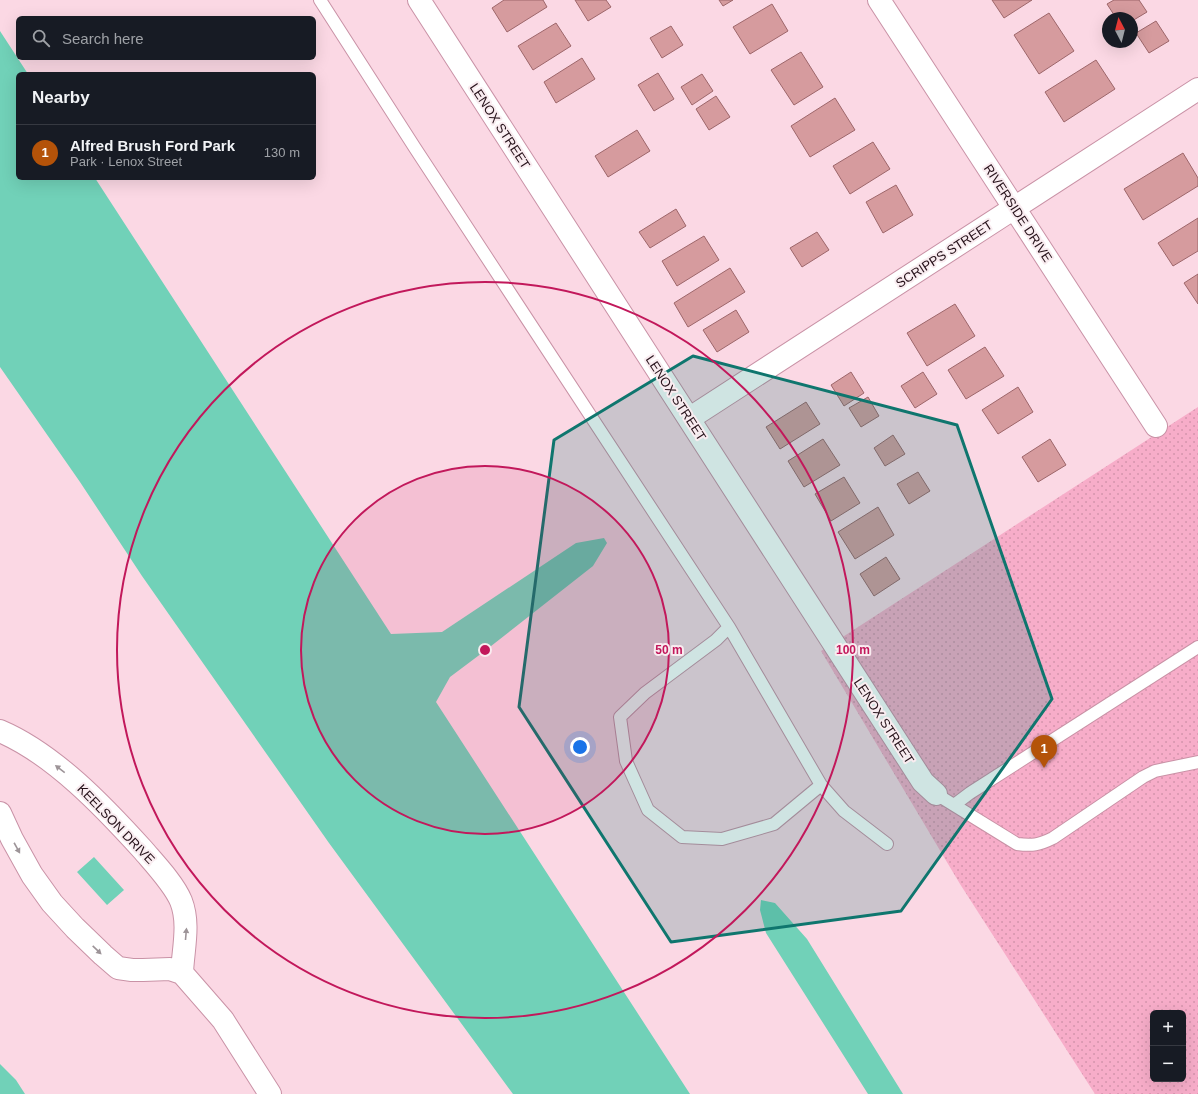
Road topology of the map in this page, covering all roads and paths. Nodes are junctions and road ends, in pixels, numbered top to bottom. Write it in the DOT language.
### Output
graph roads {
  1 [pos="320,0"];
  2 [pos="419,0"];
  3 [pos="879,0"];
  4 [pos="1198,89"];
  5 [pos="1015,208"];
  6 [pos="690,418"];
  7 [pos="1156,426"];
  8 [pos="729,628"];
  9 [pos="1198,647"];
  10 [pos="0,731"];
  11 [pos="1198,762"];
  12 [pos="821,785"];
  13 [pos="945,800"];
  14 [pos="0,813"];
  15 [pos="887,844"];
  16 [pos="182,973"];
  17 [pos="270,1094"];
  1 -- 8 [label="lane"];
  2 -- 6 [label="street, LENOX STREET"];
  3 -- 5 [label="street, RIVERSIDE DRIVE"];
  4 -- 5 [label="street, SCRIPPS STREET"];
  5 -- 6 [label="street, SCRIPPS STREET"];
  5 -- 7 [label="street, RIVERSIDE DRIVE"];
  6 -- 13 [label="street, LENOX STREET"];
  8 -- 12 [label="lane"];
  8 -- 12 [label="lane"];
  9 -- 13 [label="lane"];
  16 -- 10 [label="street, KEELSON DRIVE, one-way"];
  11 -- 13 [label="lane"];
  12 -- 15 [label="lane"];
  14 -- 16 [label="street, one-way"];
  16 -- 17 [label="street"];
}
